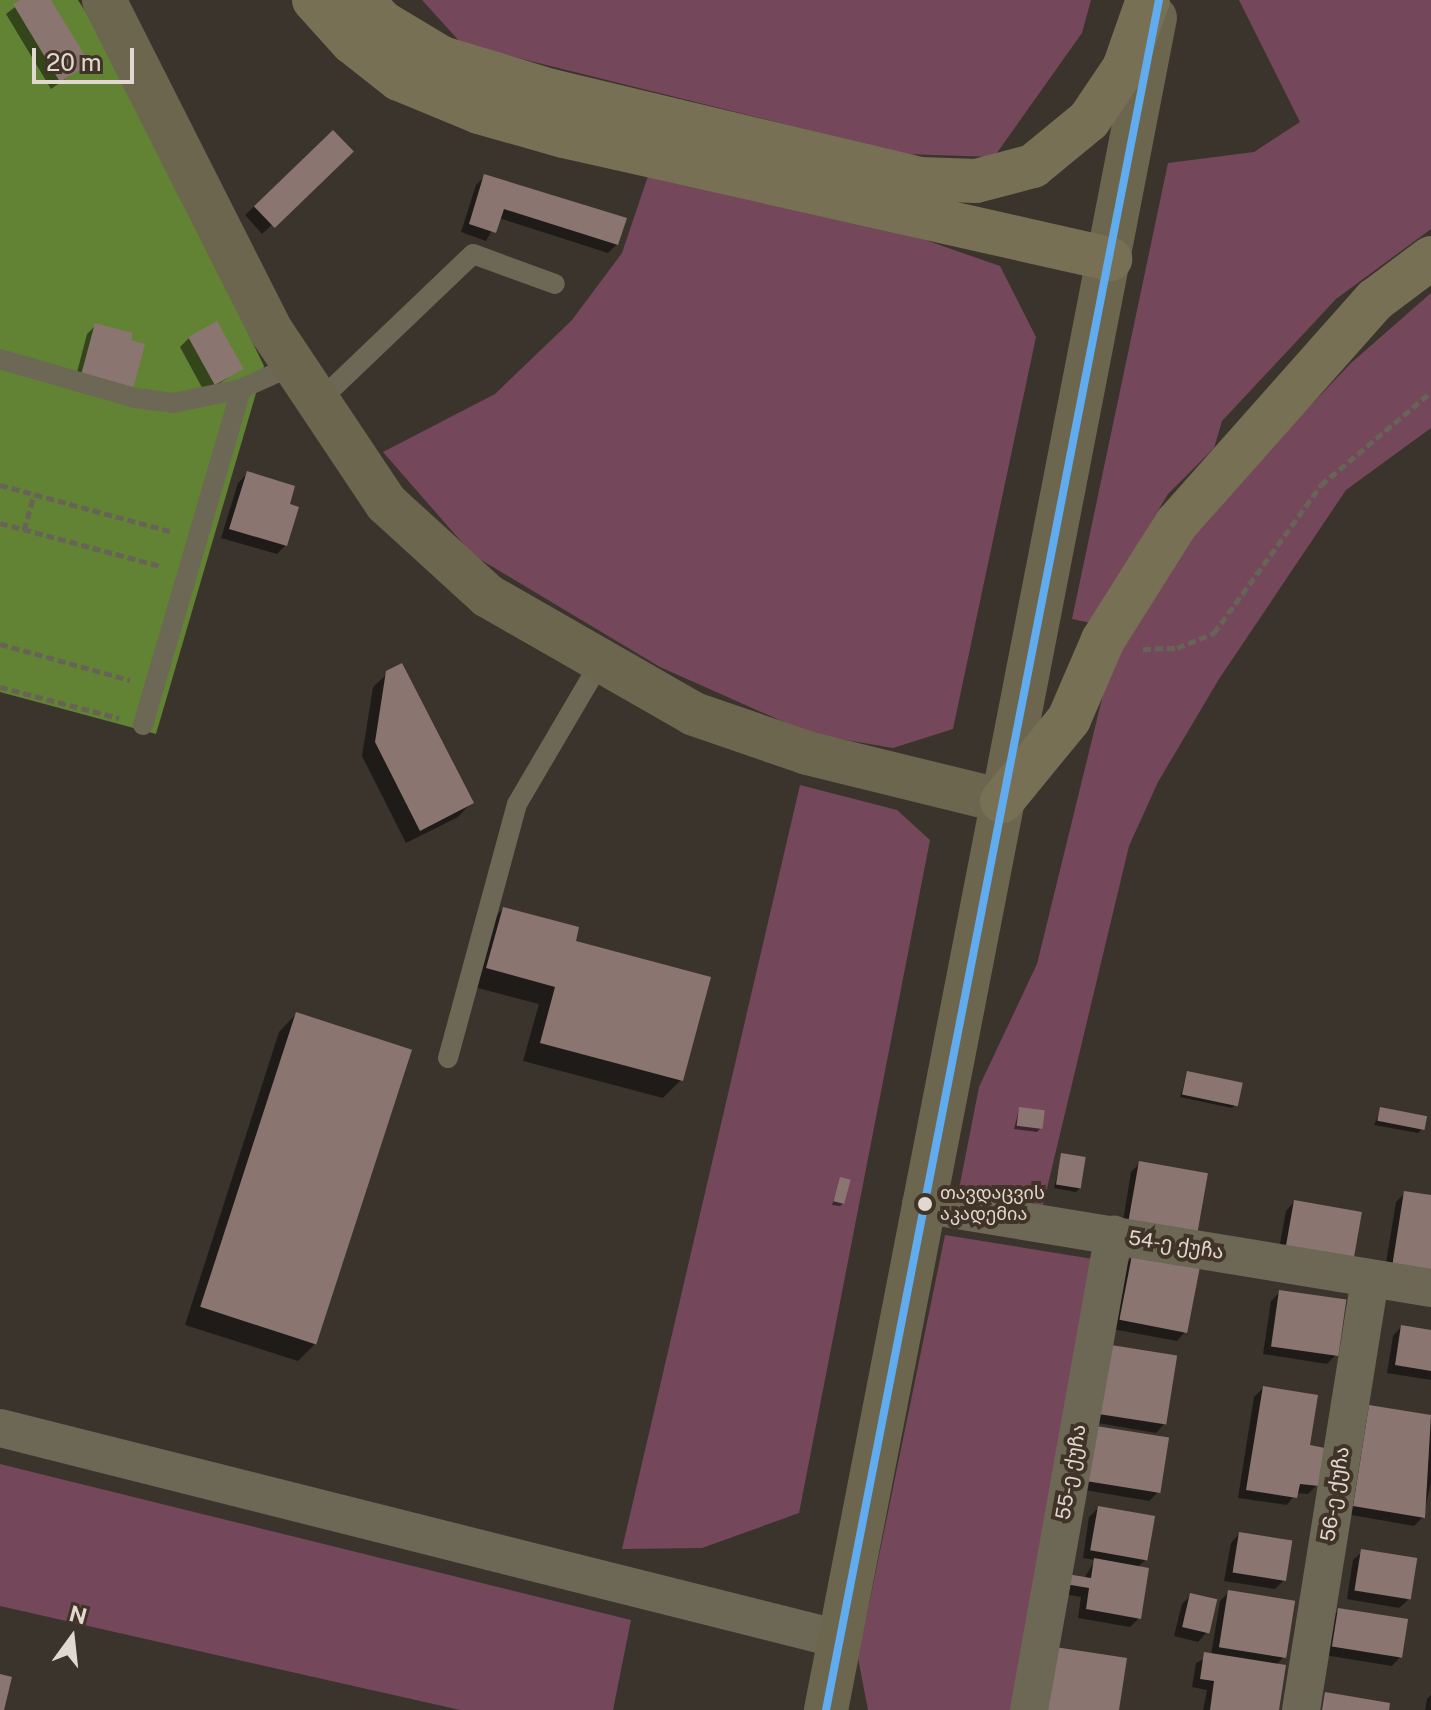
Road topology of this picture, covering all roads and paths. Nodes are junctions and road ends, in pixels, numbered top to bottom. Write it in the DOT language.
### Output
graph roads {
  1 [pos="104,0"];
  2 [pos="314,0"];
  3 [pos="362,0"];
  4 [pos="1148,0"];
  5 [pos="1159,0"];
  6 [pos="1431,258"];
  7 [pos="1110,259"];
  8 [pos="555,284"];
  9 [pos="0,359"];
  10 [pos="294,365"];
  11 [pos="241,389"];
  12 [pos="1431,392"];
  13 [pos="318,402"];
  14 [pos="0,485"];
  15 [pos="34,494"];
  16 [pos="0,523"];
  17 [pos="24,530"];
  18 [pos="195,539"];
  19 [pos="186,573"];
  20 [pos="1103,640"];
  21 [pos="0,644"];
  22 [pos="601,661"];
  23 [pos="0,687"];
  24 [pos="154,687"];
  25 [pos="143,725"];
  26 [pos="1002,801"];
  27 [pos="448,1058"];
  28 [pos="921,1204"];
  29 [pos="1114,1235"];
  30 [pos="1370,1278"];
  31 [pos="1431,1288"];
  32 [pos="0,1428"];
  33 [pos="839,1639"];
  34 [pos="826,1710"];
  35 [pos="1029,1710"];
  36 [pos="1301,1710"];
  1 -- 10 [label="main road"];
  2 -- 7 [label="highway"];
  3 -- 4 [label="highway"];
  5 -- 7 [label="main road"];
  6 -- 20 [label="highway"];
  7 -- 26 [label="main road"];
  8 -- 13 [label="lane"];
  9 -- 11 [label="lane"];
  10 -- 11 [label="lane"];
  10 -- 13 [label="main road"];
  11 -- 18 [label="lane"];
  12 -- 20 [label="path"];
  13 -- 22 [label="main road"];
  14 -- 15 [label="path"];
  15 -- 17 [label="path"];
  15 -- 18 [label="path"];
  16 -- 17 [label="path"];
  17 -- 19 [label="path"];
  18 -- 19 [label="lane"];
  19 -- 24 [label="lane"];
  20 -- 26 [label="highway"];
  21 -- 24 [label="path"];
  22 -- 26 [label="main road"];
  22 -- 27 [label="lane"];
  23 -- 25 [label="path"];
  24 -- 25 [label="lane"];
  26 -- 28 [label="main road"];
  28 -- 29 [label="street, 54-ე ქუჩა"];
  28 -- 33 [label="main road"];
  29 -- 30 [label="street, 54-ე ქუჩა"];
  29 -- 35 [label="street, 55-ე ქუჩა"];
  30 -- 31 [label="street, 54-ე ქუჩა"];
  30 -- 36 [label="street, 56-ე ქუჩა"];
  32 -- 33 [label="street"];
  33 -- 34 [label="main road"];
}
